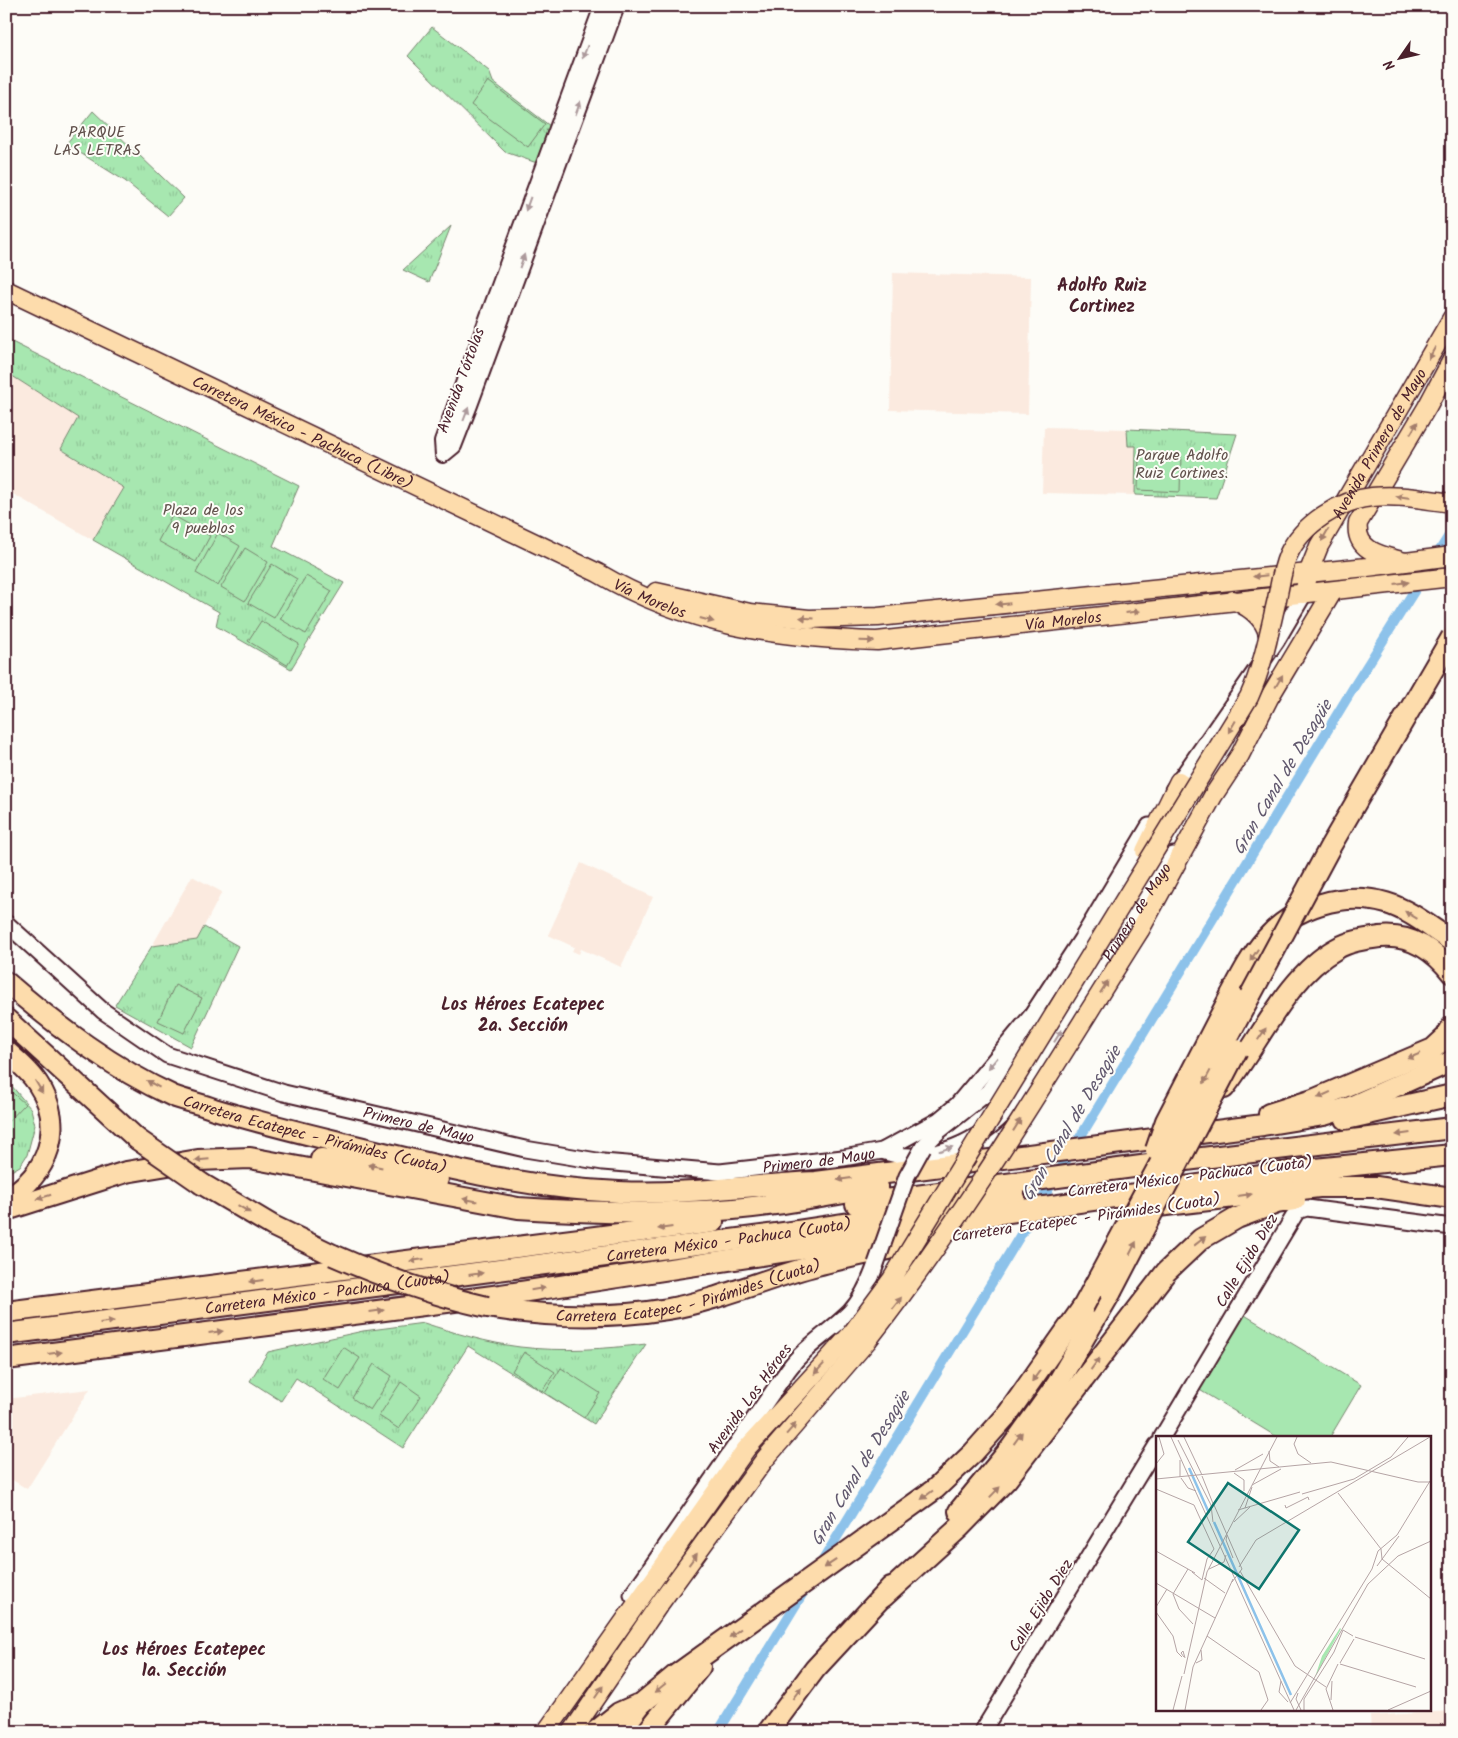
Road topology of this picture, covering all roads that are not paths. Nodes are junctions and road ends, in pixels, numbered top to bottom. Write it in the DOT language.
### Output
graph roads {
  1 [pos="602,6"];
  2 [pos="617,6"];
  3 [pos="6,290"];
  4 [pos="1452,318"];
  5 [pos="1452,360"];
  6 [pos="1452,503"];
  7 [pos="1452,556"];
  8 [pos="1374,561"];
  9 [pos="1309,571"];
  10 [pos="598,573"];
  11 [pos="1447,577"];
  12 [pos="1333,591"];
  13 [pos="1304,594"];
  14 [pos="1232,600"];
  15 [pos="1452,637"];
  16 [pos="1266,653"];
  17 [pos="1452,660"];
  18 [pos="1182,776"];
  19 [pos="1216,792"];
  20 [pos="1136,909"];
  21 [pos="6,923"];
  22 [pos="1452,941"];
  23 [pos="1452,973"];
  24 [pos="6,982"];
  25 [pos="1032,1015"];
  26 [pos="6,1019"];
  27 [pos="1452,1027"];
  28 [pos="1020,1046"];
  29 [pos="6,1051"];
  30 [pos="1452,1061"];
  31 [pos="1452,1095"];
  32 [pos="1207,1124"];
  33 [pos="1452,1128"];
  34 [pos="1452,1142"];
  35 [pos="974,1146"];
  36 [pos="882,1151"];
  37 [pos="1452,1155"];
  38 [pos="252,1158"];
  39 [pos="816,1182"];
  40 [pos="1078,1182"];
  41 [pos="1009,1191"];
  42 [pos="1446,1195"];
  43 [pos="6,1198"];
  44 [pos="1452,1208"];
  45 [pos="6,1210"];
  46 [pos="1133,1215"];
  47 [pos="1452,1227"];
  48 [pos="6,1312"];
  49 [pos="6,1334"];
  50 [pos="6,1361"];
  51 [pos="1163,1436"];
  52 [pos="1156,1447"];
  53 [pos="882,1596"];
  54 [pos="714,1650"];
  55 [pos="641,1704"];
  56 [pos="538,1732"];
  57 [pos="546,1732"];
  58 [pos="572,1732"];
  59 [pos="595,1732"];
  60 [pos="620,1732"];
  61 [pos="647,1732"];
  62 [pos="768,1732"];
  63 [pos="982,1732"];
  1 -- 2 [label="street, Avenida Tórtolas, one-way"];
  3 -- 10 [label="main road, Carretera México - Pachuca (Libre)"];
  4 -- 9 [label="main road, Avenida Primero de Mayo, one-way"];
  8 -- 5 [label="main road, Avenida Primero de Mayo, one-way"];
  6 -- 35 [label="main road, one-way, bridge"];
  7 -- 8 [label="main road, Avenida Primero de Mayo"];
  8 -- 9 [label="main road, Vía Morelos"];
  9 -- 10 [label="main road, Vía Morelos, one-way"];
  9 -- 13 [label="main road, Primero de Mayo"];
  10 -- 14 [label="main road, Vía Morelos, one-way"];
  12 -- 11 [label="main road, Vía Morelos, one-way"];
  12 -- 13 [label="main road, Vía Morelos"];
  19 -- 12 [label="main road, Primero de Mayo, one-way"];
  13 -- 14 [label="main road, Vía Morelos"];
  13 -- 16 [label="main road, Primero de Mayo"];
  14 -- 16 [label="main road"];
  15 -- 46 [label="highway, one-way, bridge"];
  16 -- 18 [label="main road, Primero de Mayo"];
  17 -- 32 [label="highway, bridge"];
  18 -- 19 [label="main road"];
  18 -- 25 [label="main road, Primero de Mayo"];
  18 -- 35 [label="main road, bridge"];
  19 -- 20 [label="main road, Primero de Mayo"];
  58 -- 19 [label="main road, one-way, bridge"];
  20 -- 28 [label="main road"];
  36 -- 20 [label="main road, Primero de Mayo, one-way"];
  21 -- 36 [label="main road, Primero de Mayo"];
  22 -- 46 [label="highway, one-way, bridge"];
  32 -- 23 [label="highway, one-way, bridge"];
  39 -- 24 [label="highway, Carretera Ecatepec - Pirámides (Cuota), one-way"];
  25 -- 28 [label="main road"];
  25 -- 36 [label="main road, Primero de Mayo, one-way"];
  26 -- 41 [label="highway, Carretera Ecatepec - Pirámides (Cuota), one-way, bridge"];
  27 -- 32 [label="highway, one-way"];
  28 -- 56 [label="main road, Avenida Los Héroes, bridge"];
  29 -- 43 [label="highway, one-way"];
  30 -- 32 [label="highway, Carretera Ecatepec - Pirámides (Cuota)"];
  31 -- 40 [label="highway"];
  32 -- 40 [label="highway, Carretera Ecatepec - Pirámides (Cuota)"];
  53 -- 32 [label="highway, one-way, bridge"];
  33 -- 40 [label="highway, Carretera México - Pachuca (Cuota), one-way"];
  34 -- 40 [label="highway, Carretera México - Pachuca (Cuota)"];
  35 -- 57 [label="main road, one-way, bridge"];
  37 -- 40 [label="highway"];
  39 -- 38 [label="highway, one-way"];
  41 -- 38 [label="highway, one-way"];
  38 -- 45 [label="highway, one-way"];
  41 -- 39 [label="highway, Carretera Ecatepec - Pirámides (Cuota), one-way"];
  40 -- 41 [label="highway, Carretera México - Pachuca (Cuota)"];
  40 -- 41 [label="highway, Carretera Ecatepec - Pirámides (Cuota)"];
  40 -- 41 [label="highway"];
  40 -- 42 [label="highway, Carretera Ecatepec - Pirámides (Cuota), one-way"];
  41 -- 48 [label="highway, Carretera México - Pachuca (Cuota), one-way"];
  49 -- 41 [label="highway, Carretera México - Pachuca (Cuota), one-way"];
  50 -- 41 [label="highway, one-way"];
  53 -- 44 [label="highway, one-way"];
  46 -- 54 [label="highway, one-way, bridge"];
  47 -- 51 [label="main road, Calle Ejido Diez"];
  52 -- 63 [label="main road, Calle Ejido Diez"];
  62 -- 53 [label="highway, one-way"];
  54 -- 55 [label="highway, one-way"];
  54 -- 61 [label="highway"];
  55 -- 59 [label="highway"];
  55 -- 60 [label="highway"];
}
